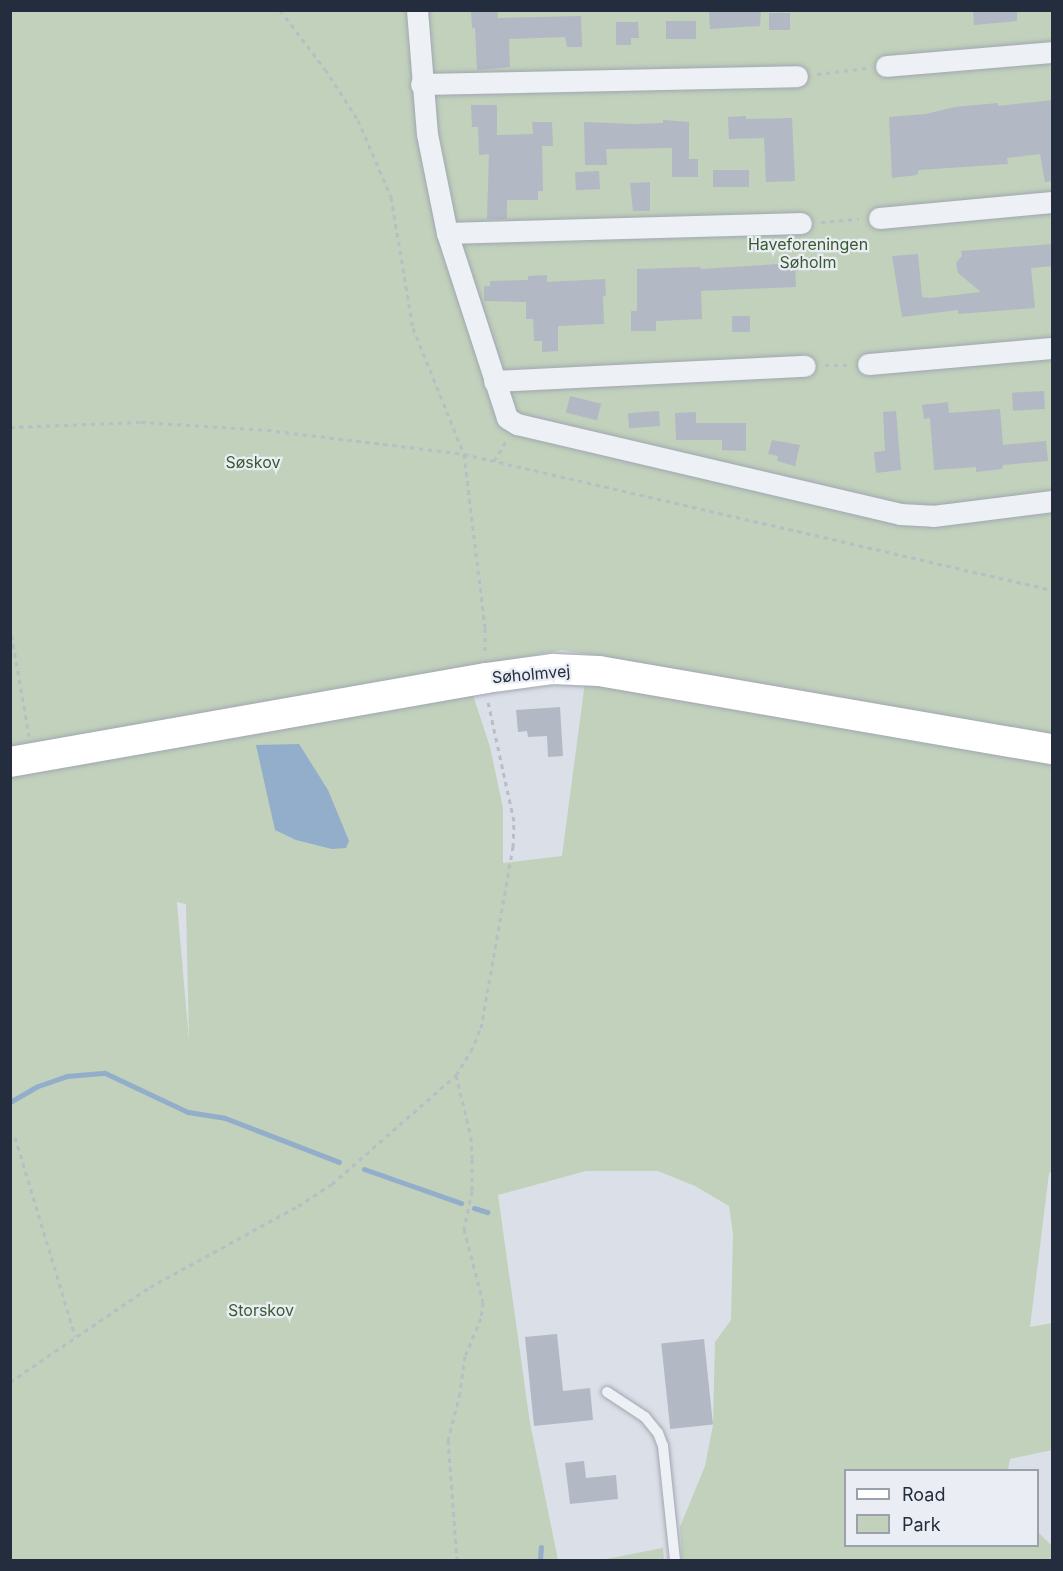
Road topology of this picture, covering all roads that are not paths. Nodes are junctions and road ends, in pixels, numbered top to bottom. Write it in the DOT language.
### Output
graph roads {
  1 [pos="417,10"];
  2 [pos="1053,52"];
  3 [pos="886,66"];
  4 [pos="797,76"];
  5 [pos="421,84"];
  6 [pos="1053,202"];
  7 [pos="879,218"];
  8 [pos="801,223"];
  9 [pos="447,233"];
  10 [pos="1053,348"];
  11 [pos="868,364"];
  12 [pos="805,366"];
  13 [pos="494,381"];
  14 [pos="1053,501"];
  15 [pos="1053,749"];
  16 [pos="22,760"];
  17 [pos="607,1392"];
  18 [pos="675,1560"];
  1 -- 5 [label="street"];
  2 -- 3 [label="street"];
  4 -- 5 [label="street"];
  5 -- 9 [label="street"];
  6 -- 7 [label="street"];
  8 -- 9 [label="street"];
  9 -- 13 [label="street"];
  10 -- 11 [label="street"];
  12 -- 13 [label="street"];
  13 -- 14 [label="street"];
  15 -- 16 [label="street, Søholmvej"];
  17 -- 18 [label="lane"];
}
